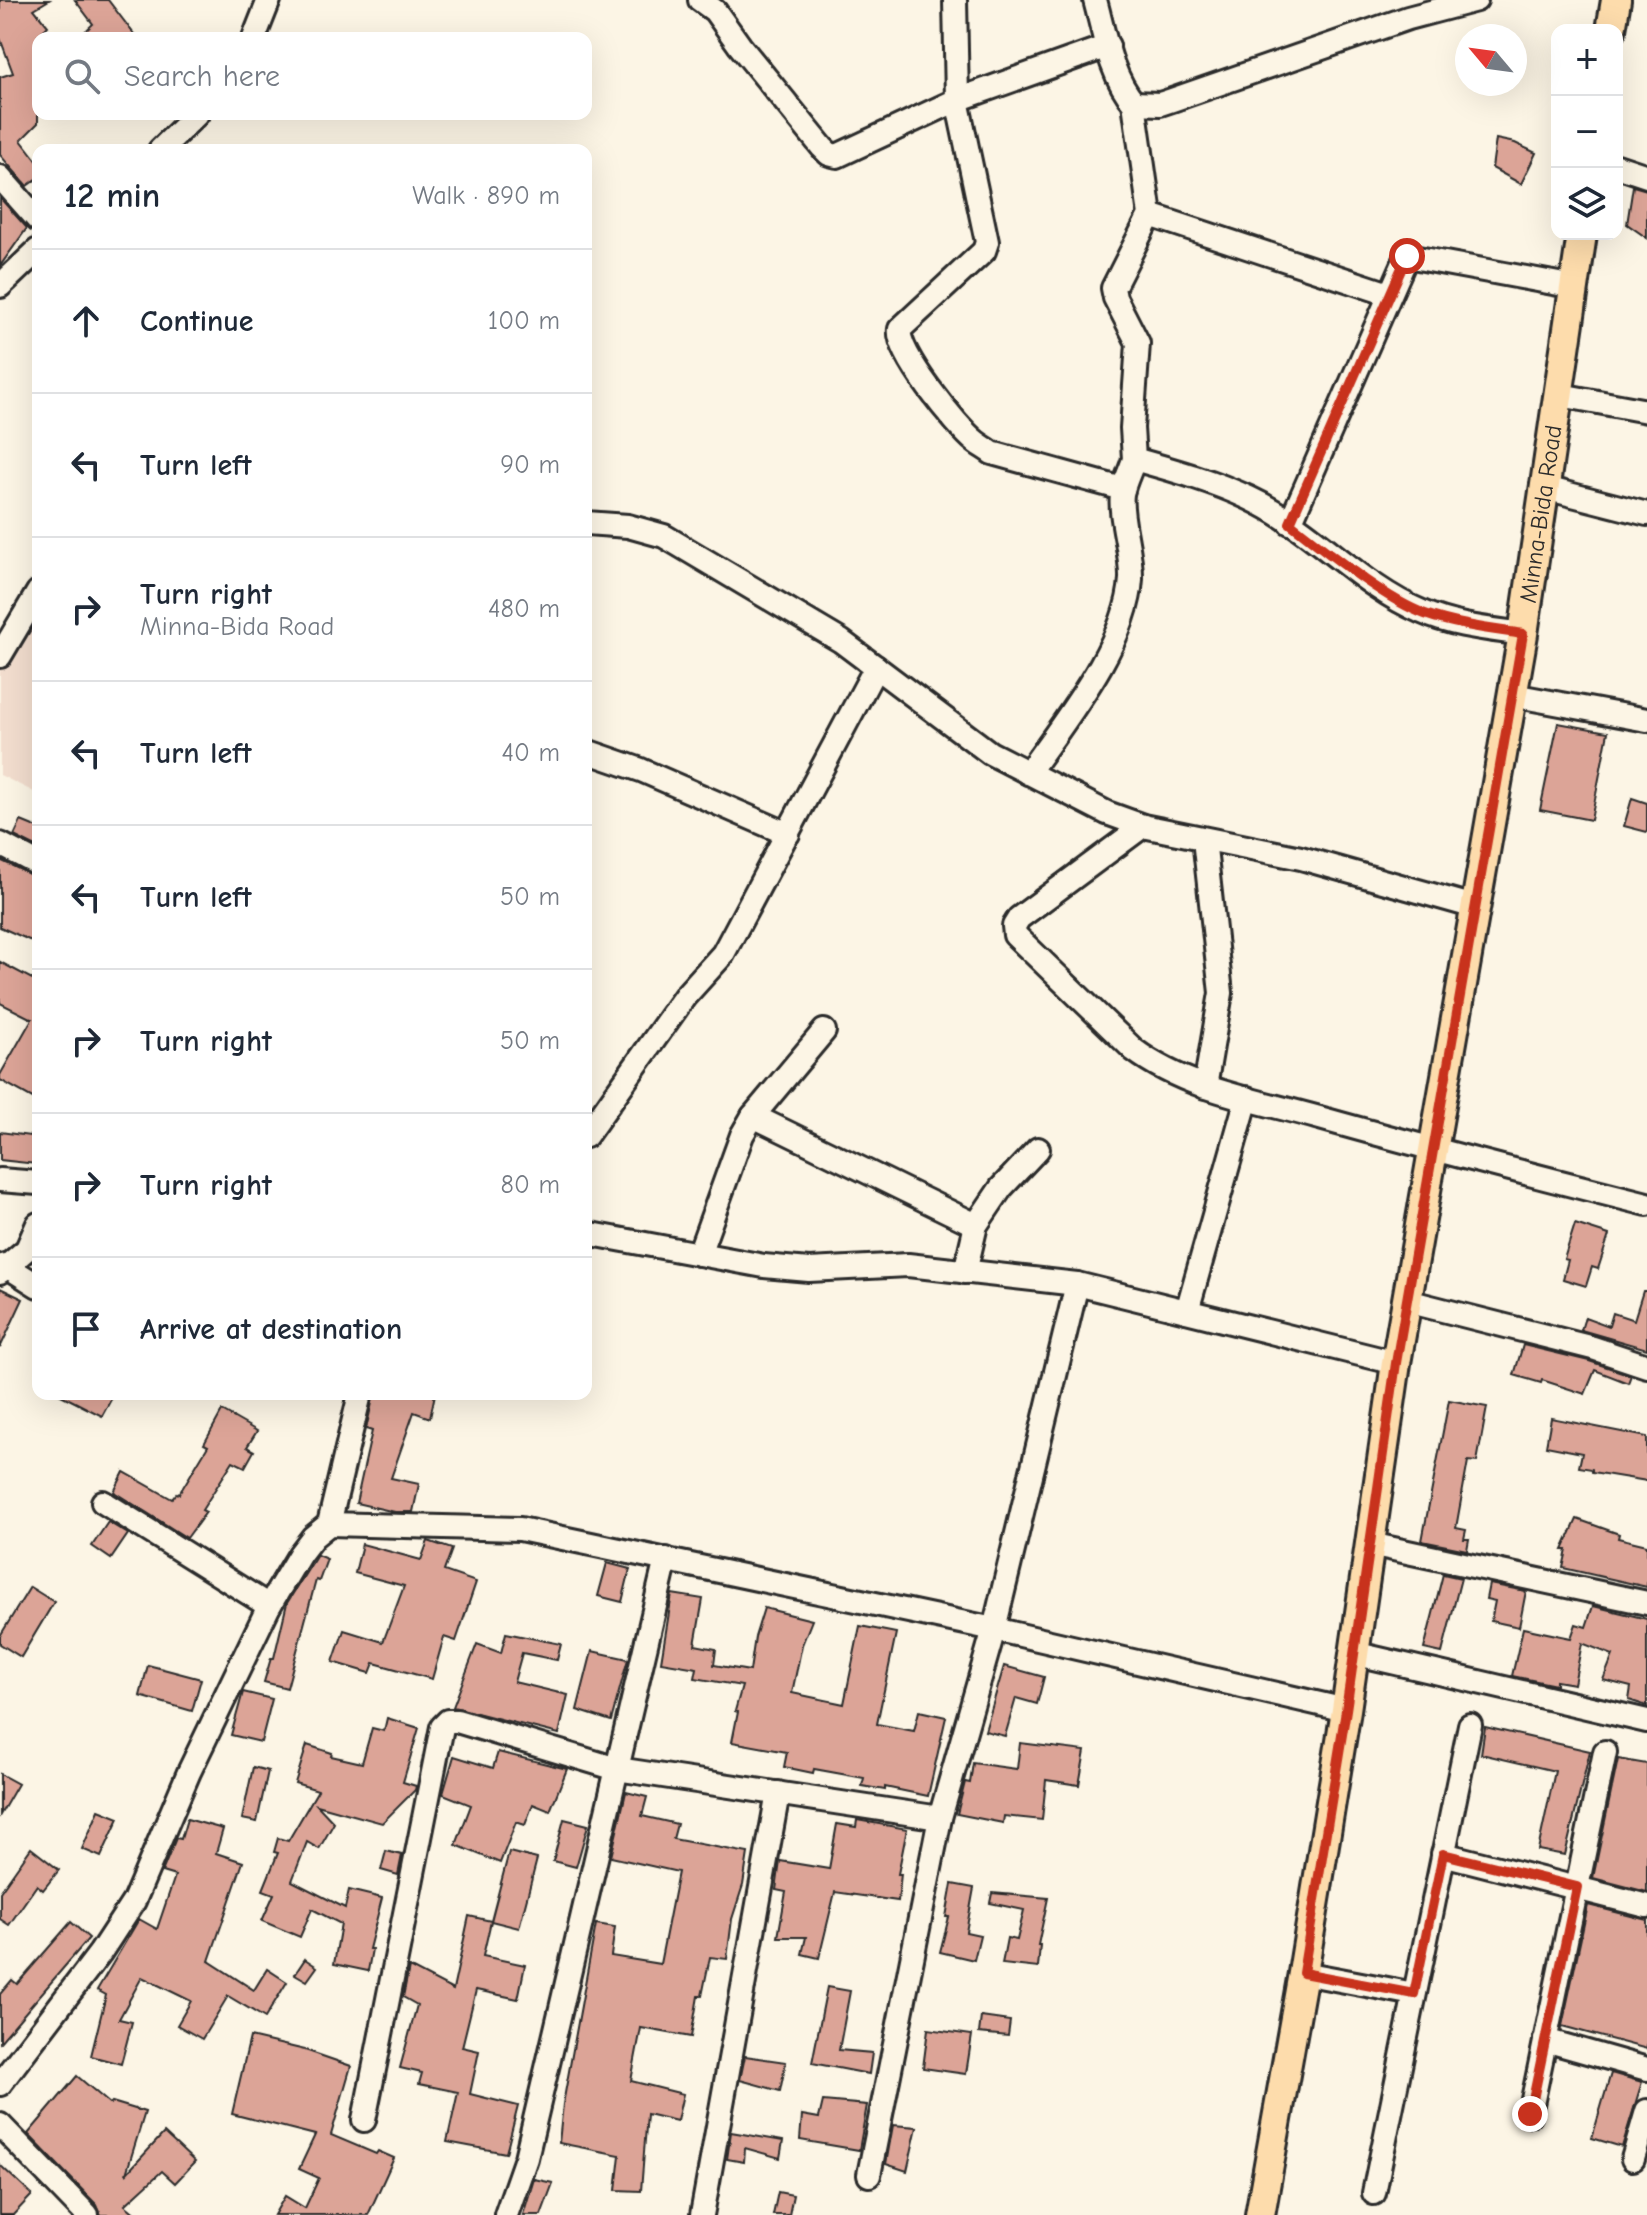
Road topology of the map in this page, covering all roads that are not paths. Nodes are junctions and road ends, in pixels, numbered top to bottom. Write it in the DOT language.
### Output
graph roads {
  1 [pos="269,0"];
  2 [pos="700,0"];
  3 [pos="955,0"];
  4 [pos="1095,0"];
  5 [pos="1476,0"];
  6 [pos="1616,0"];
  7 [pos="1612,24"];
  8 [pos="256,32"];
  9 [pos="1108,46"];
  10 [pos="957,100"];
  11 [pos="1134,103"];
  12 [pos="191,120"];
  13 [pos="166,144"];
  14 [pos="1623,168"];
  15 [pos="1647,176"];
  16 [pos="0,177"];
  17 [pos="32,213"];
  18 [pos="1150,215"];
  19 [pos="1581,240"];
  20 [pos="32,256"];
  21 [pos="0,286"];
  22 [pos="1575,287"];
  23 [pos="1389,294"];
  24 [pos="1560,395"];
  25 [pos="1647,411"];
  26 [pos="1134,459"];
  27 [pos="1545,488"];
  28 [pos="1123,489"];
  29 [pos="1647,514"];
  30 [pos="592,523"];
  31 [pos="1290,523"];
  32 [pos="32,602"];
  33 [pos="1523,634"];
  34 [pos="0,656"];
  35 [pos="876,667"];
  36 [pos="1512,695"];
  37 [pos="1647,720"];
  38 [pos="592,753"];
  39 [pos="1028,773"];
  40 [pos="1143,826"];
  41 [pos="788,834"];
  42 [pos="1204,839"];
  43 [pos="0,844"];
  44 [pos="32,861"];
  45 [pos="1475,907"];
  46 [pos="824,1031"];
  47 [pos="1205,1087"];
  48 [pos="1247,1098"];
  49 [pos="753,1116"];
  50 [pos="592,1128"];
  51 [pos="1038,1149"];
  52 [pos="1434,1150"];
  53 [pos="0,1180"];
  54 [pos="32,1183"];
  55 [pos="1647,1204"];
  56 [pos="976,1225"];
  57 [pos="592,1234"];
  58 [pos="32,1238"];
  59 [pos="699,1254"];
  60 [pos="3,1268"];
  61 [pos="965,1272"];
  62 [pos="32,1283"];
  63 [pos="1077,1284"];
  64 [pos="1407,1301"];
  65 [pos="1187,1311"];
  66 [pos="1396,1363"];
  67 [pos="1647,1366"];
  68 [pos="359,1400"];
  69 [pos="103,1502"];
  70 [pos="329,1524"];
  71 [pos="1370,1544"];
  72 [pos="666,1559"];
  73 [pos="1647,1603"];
  74 [pos="269,1606"];
  75 [pos="994,1629"];
  76 [pos="1353,1653"];
  77 [pos="1346,1710"];
  78 [pos="1647,1721"];
  79 [pos="1470,1725"];
  80 [pos="1605,1752"];
  81 [pos="617,1769"];
  82 [pos="778,1793"];
  83 [pos="940,1818"];
  84 [pos="1443,1854"];
  85 [pos="1577,1887"];
  86 [pos="1647,1906"];
  87 [pos="1303,1973"];
  88 [pos="1414,1994"];
  89 [pos="1545,2040"];
  90 [pos="1647,2069"];
  91 [pos="0,2084"];
  92 [pos="1647,2111"];
  93 [pos="1530,2114"];
  94 [pos="364,2120"];
  95 [pos="0,2125"];
  96 [pos="1633,2159"];
  97 [pos="869,2175"];
  98 [pos="1374,2193"];
  99 [pos="87,2215"];
  100 [pos="506,2215"];
  101 [pos="702,2215"];
  102 [pos="1260,2215"];
  1 -- 8 [label="street"];
  2 -- 10 [label="street"];
  3 -- 10 [label="street"];
  4 -- 9 [label="street"];
  5 -- 11 [label="street"];
  6 -- 7 [label="main road"];
  9 -- 10 [label="street"];
  9 -- 11 [label="street"];
  10 -- 28 [label="street"];
  11 -- 18 [label="street"];
  12 -- 13 [label="street"];
  14 -- 15 [label="street"];
  16 -- 17 [label="street"];
  18 -- 23 [label="street"];
  18 -- 26 [label="street"];
  19 -- 22 [label="main road, Minna-Bida Road"];
  20 -- 21 [label="street"];
  22 -- 23 [label="street"];
  22 -- 24 [label="main road, Minna-Bida Road"];
  23 -- 31 [label="street"];
  24 -- 25 [label="street"];
  24 -- 27 [label="main road, Minna-Bida Road"];
  26 -- 28 [label="street"];
  26 -- 31 [label="street"];
  27 -- 29 [label="street"];
  27 -- 33 [label="main road, Minna-Bida Road"];
  28 -- 39 [label="street"];
  30 -- 35 [label="street"];
  31 -- 33 [label="street"];
  32 -- 34 [label="street"];
  33 -- 36 [label="main road, Minna-Bida Road"];
  35 -- 39 [label="street"];
  35 -- 41 [label="street"];
  36 -- 37 [label="street"];
  36 -- 45 [label="main road, Minna-Bida Road"];
  38 -- 41 [label="street"];
  39 -- 40 [label="street"];
  40 -- 42 [label="street"];
  40 -- 47 [label="street"];
  41 -- 50 [label="street"];
  42 -- 45 [label="street"];
  42 -- 47 [label="street"];
  43 -- 44 [label="street"];
  45 -- 52 [label="main road, Minna-Bida Road"];
  46 -- 49 [label="street"];
  47 -- 48 [label="street"];
  48 -- 52 [label="street"];
  48 -- 65 [label="street"];
  49 -- 56 [label="street"];
  49 -- 59 [label="street"];
  51 -- 56 [label="street"];
  52 -- 55 [label="street"];
  52 -- 64 [label="main road, Minna-Bida Road"];
  53 -- 54 [label="street"];
  56 -- 61 [label="street"];
  57 -- 59 [label="street"];
  58 -- 60 [label="street"];
  59 -- 61 [label="street"];
  60 -- 62 [label="street"];
  61 -- 63 [label="street"];
  63 -- 65 [label="street"];
  63 -- 75 [label="street"];
  64 -- 66 [label="main road, Minna-Bida Road"];
  64 -- 67 [label="street"];
  65 -- 66 [label="street"];
  66 -- 71 [label="main road, Minna-Bida Road"];
  68 -- 70 [label="street"];
  69 -- 74 [label="street"];
  70 -- 72 [label="street"];
  70 -- 74 [label="street"];
  71 -- 73 [label="street"];
  71 -- 76 [label="main road, Minna-Bida Road"];
  72 -- 75 [label="street"];
  72 -- 81 [label="street"];
  74 -- 91 [label="street"];
  75 -- 77 [label="street"];
  75 -- 83 [label="street"];
  76 -- 77 [label="main road, Minna-Bida Road"];
  76 -- 78 [label="street"];
  77 -- 87 [label="main road, Minna-Bida Road"];
  79 -- 84 [label="street"];
  80 -- 85 [label="street"];
  81 -- 82 [label="street"];
  81 -- 94 [label="street"];
  81 -- 100 [label="street"];
  82 -- 83 [label="street"];
  82 -- 101 [label="street"];
  83 -- 97 [label="street"];
  84 -- 85 [label="street"];
  84 -- 88 [label="street"];
  85 -- 86 [label="street"];
  85 -- 89 [label="street"];
  87 -- 88 [label="street"];
  87 -- 102 [label="main road, Minna-Bida Road"];
  88 -- 98 [label="street"];
  89 -- 90 [label="street"];
  89 -- 93 [label="street"];
  92 -- 96 [label="street"];
  95 -- 99 [label="street"];
}
